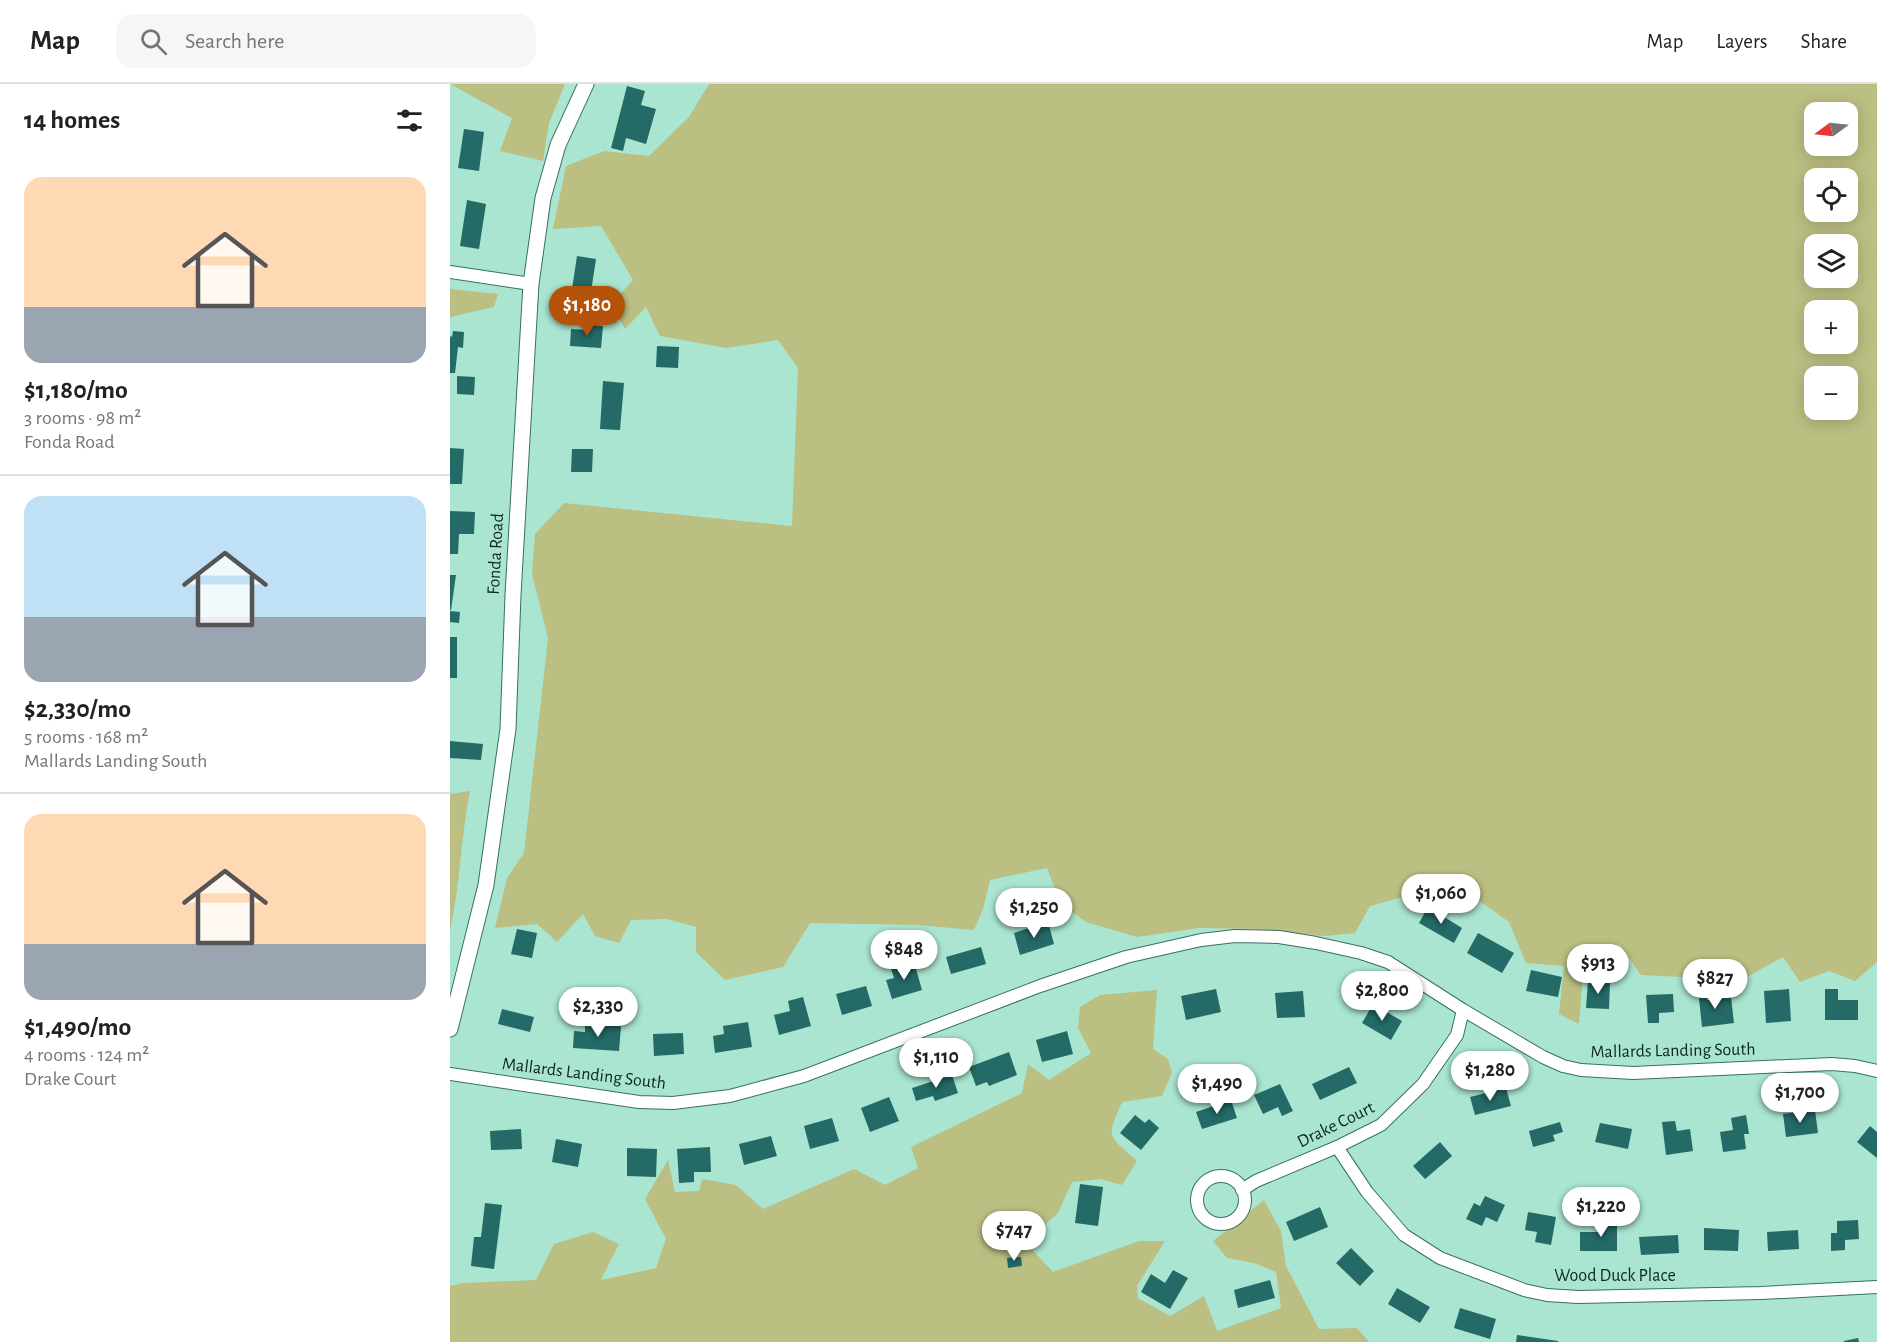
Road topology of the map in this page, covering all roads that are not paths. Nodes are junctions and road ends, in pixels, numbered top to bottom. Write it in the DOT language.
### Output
graph roads {
  1 [pos="586,84"];
  2 [pos="450,272"];
  3 [pos="531,284"];
  4 [pos="1463,1010"];
  5 [pos="450,1029"];
  6 [pos="1877,1071"];
  7 [pos="450,1074"];
  8 [pos="1337,1147"];
  9 [pos="1242,1190"];
  10 [pos="1877,1287"];
  1 -- 3 [label="street, Fonda Road"];
  2 -- 3 [label="street"];
  3 -- 5 [label="street, Fonda Road"];
  4 -- 6 [label="street, Mallards Landing South"];
  4 -- 7 [label="street, Mallards Landing South"];
  4 -- 8 [label="street, Drake Court"];
  8 -- 9 [label="street, Drake Court"];
  8 -- 10 [label="street, Wood Duck Place"];
}
